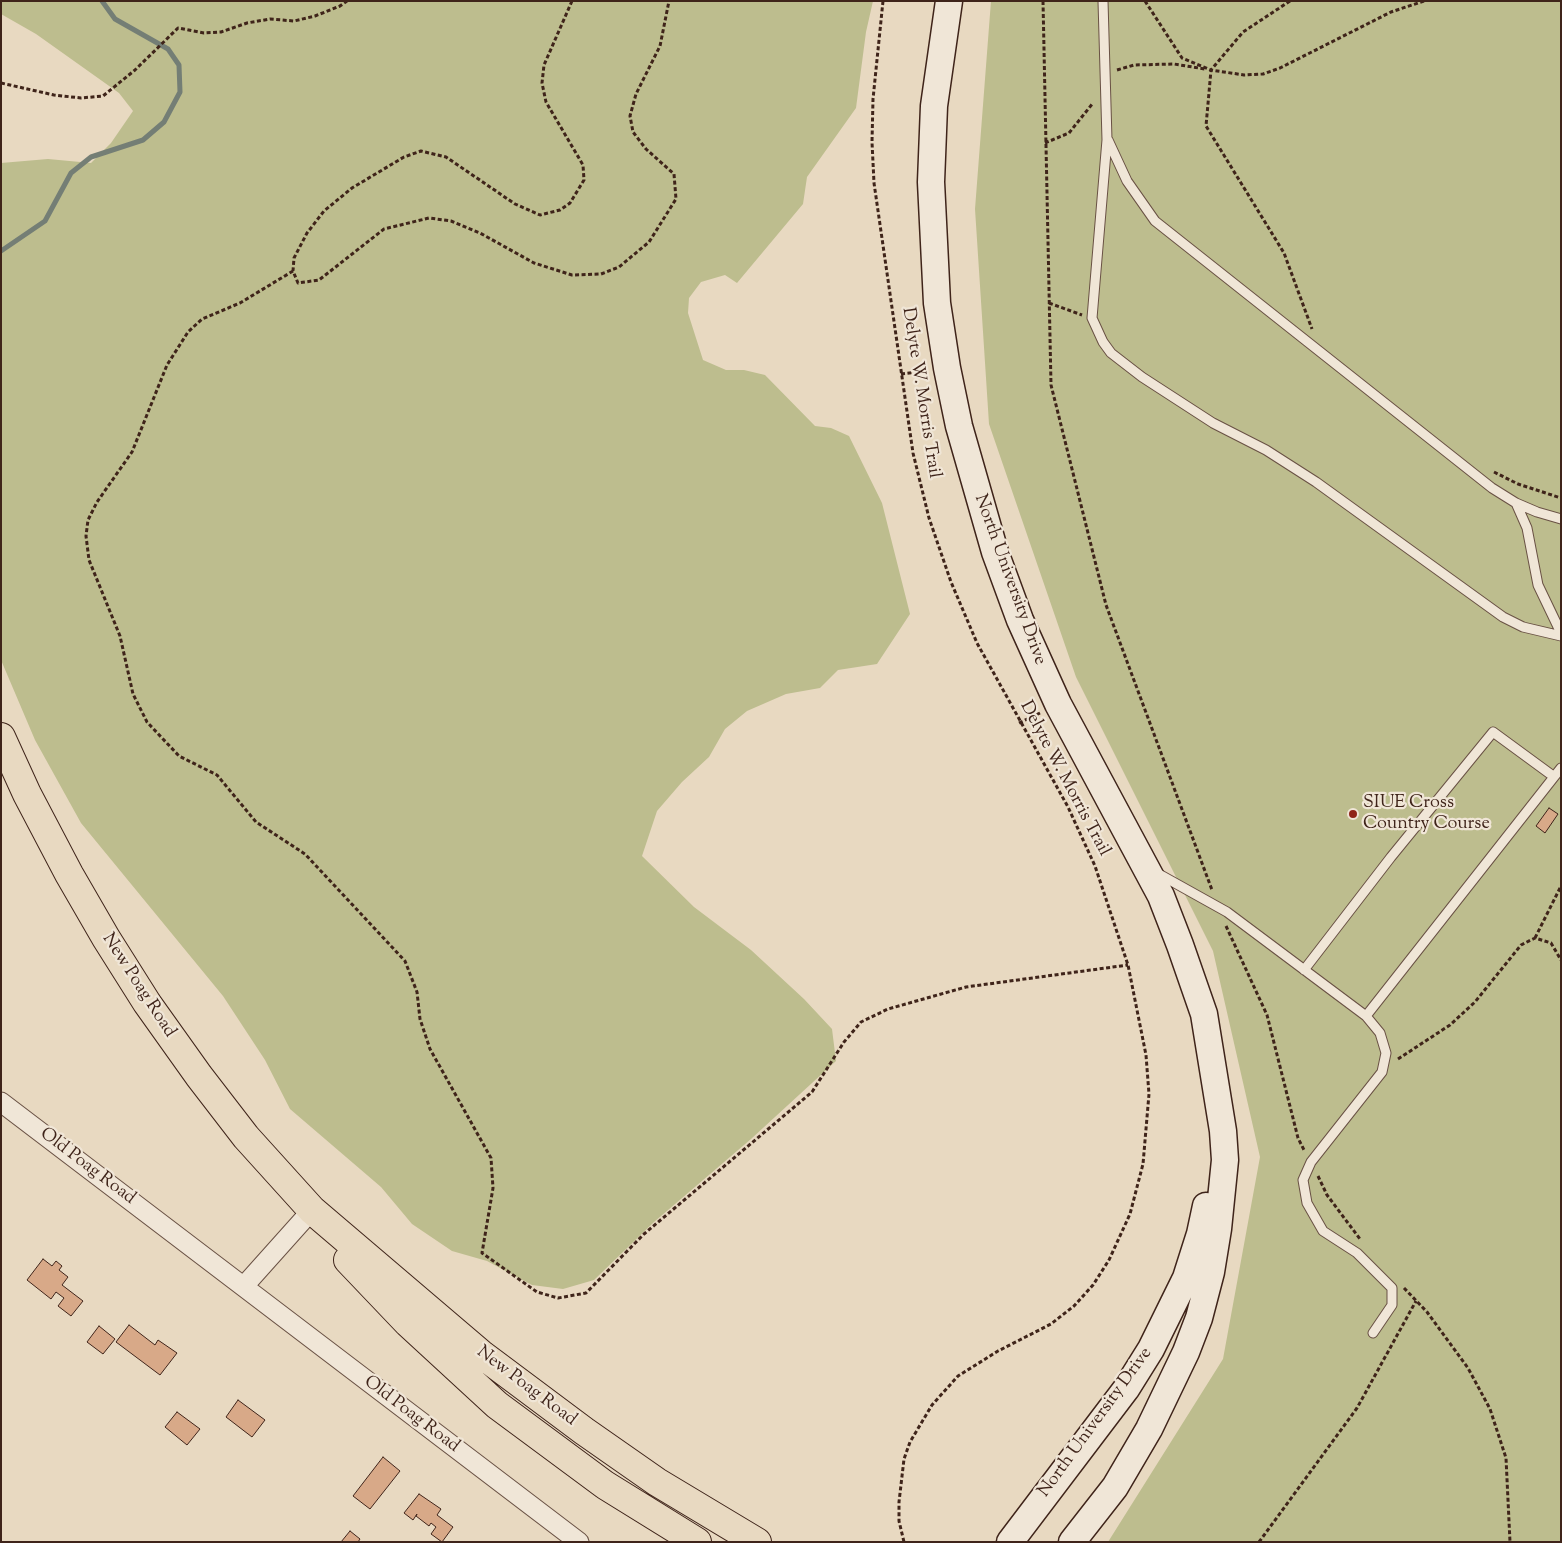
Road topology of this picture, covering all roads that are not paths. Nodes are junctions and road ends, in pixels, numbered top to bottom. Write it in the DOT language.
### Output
graph roads {
  1 [pos="949,1"];
  2 [pos="1103,1"];
  3 [pos="1108,140"];
  4 [pos="1516,504"];
  5 [pos="1561,519"];
  6 [pos="1561,634"];
  7 [pos="1,737"];
  8 [pos="1561,768"];
  9 [pos="1553,776"];
  10 [pos="1146,867"];
  11 [pos="1304,970"];
  12 [pos="1366,1016"];
  13 [pos="1217,1096"];
  14 [pos="1,1102"];
  15 [pos="312,1210"];
  16 [pos="244,1286"];
  17 [pos="1373,1333"];
  18 [pos="579,1542"];
  19 [pos="697,1542"];
  20 [pos="757,1542"];
  21 [pos="1010,1542"];
  22 [pos="1072,1542"];
  1 -- 10 [label="main road, North University Drive"];
  2 -- 3 [label="lane"];
  3 -- 4 [label="lane"];
  3 -- 6 [label="lane"];
  4 -- 5 [label="lane"];
  4 -- 6 [label="lane"];
  7 -- 15 [label="main road, New Poag Road"];
  8 -- 9 [label="lane"];
  9 -- 11 [label="lane"];
  9 -- 12 [label="lane"];
  10 -- 11 [label="lane"];
  10 -- 13 [label="main road, North University Drive"];
  11 -- 12 [label="lane"];
  12 -- 17 [label="lane"];
  13 -- 21 [label="main road, North University Drive"];
  13 -- 22 [label="main road, North University Drive"];
  14 -- 16 [label="street, Old Poag Road"];
  15 -- 16 [label="street"];
  15 -- 19 [label="main road, New Poag Road"];
  15 -- 20 [label="main road, New Poag Road"];
  16 -- 18 [label="street, Old Poag Road"];
}
